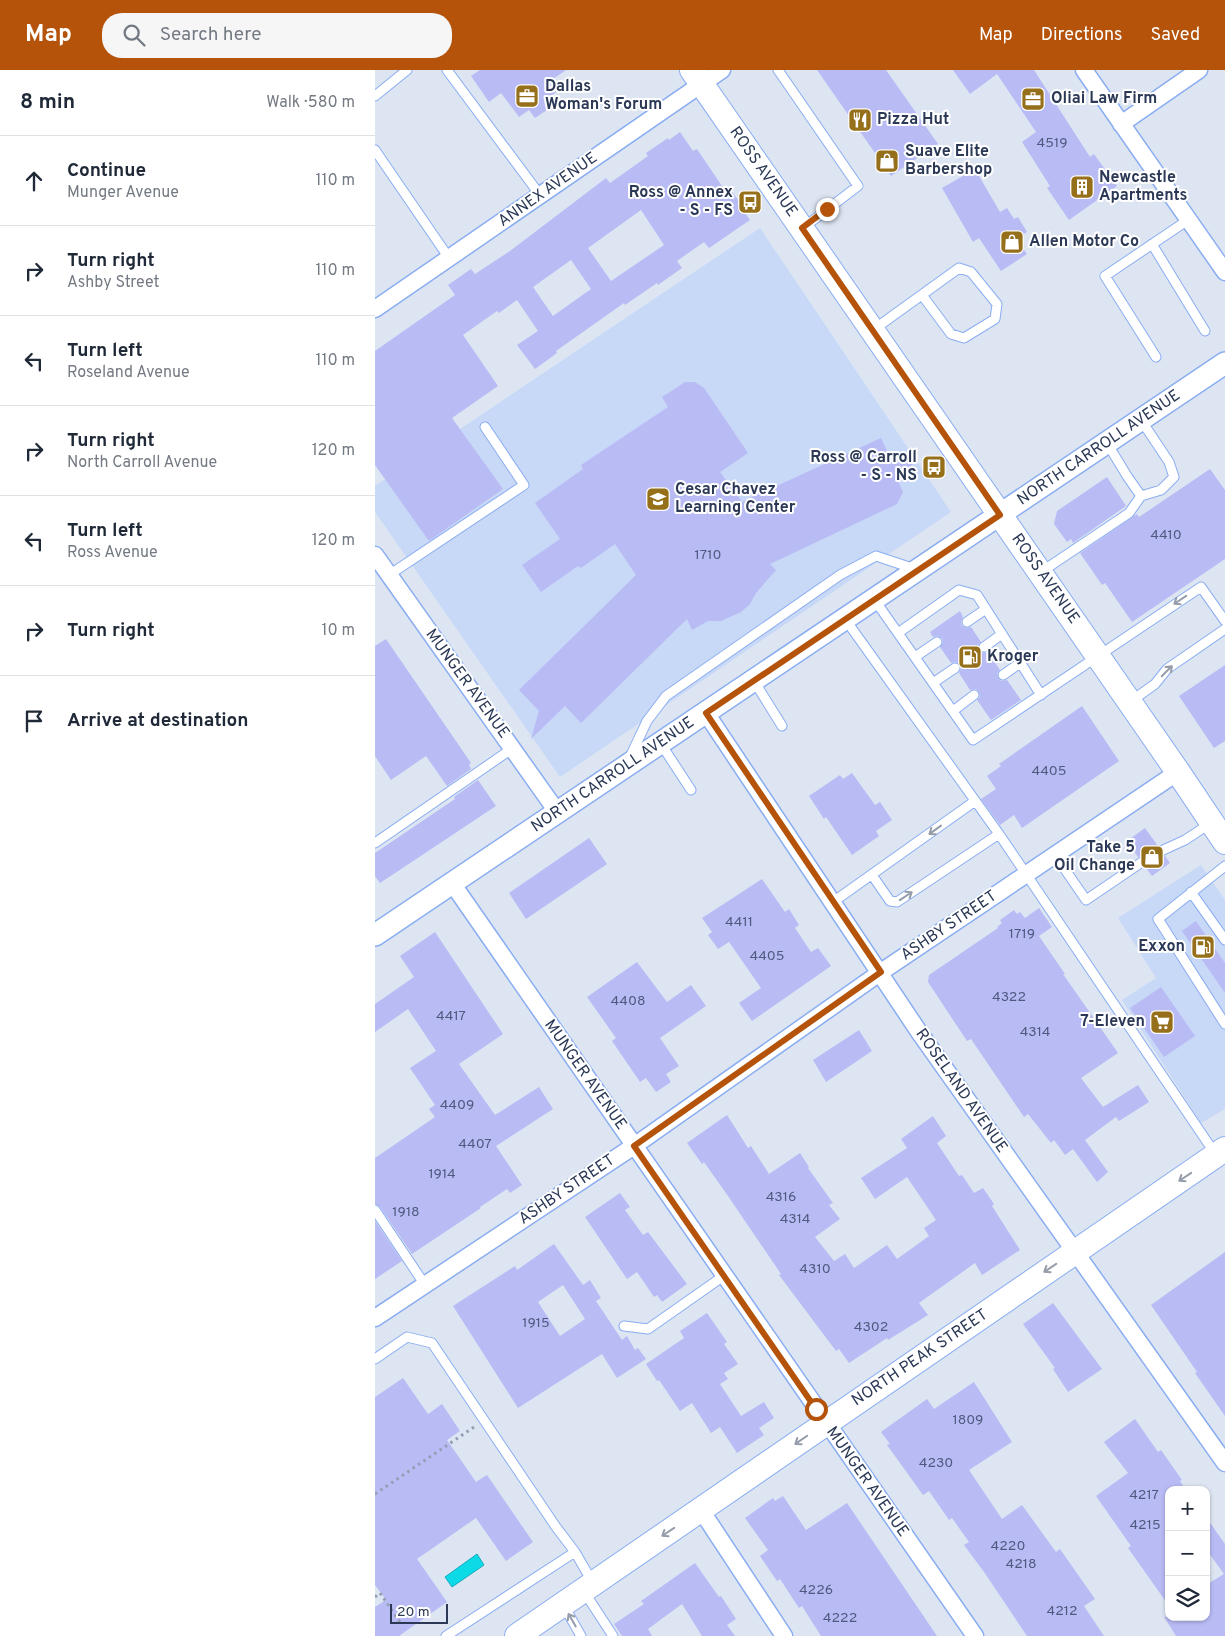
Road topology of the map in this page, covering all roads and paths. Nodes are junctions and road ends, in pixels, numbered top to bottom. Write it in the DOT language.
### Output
graph roads {
  1 [pos="407,70"];
  2 [pos="447,70"];
  3 [pos="722,70"];
  4 [pos="779,70"];
  5 [pos="1084,70"];
  6 [pos="1199,70"];
  7 [pos="697,77"];
  8 [pos="375,96"];
  9 [pos="1121,124"];
  10 [pos="375,150"];
  11 [pos="540,195"];
  12 [pos="1188,220"];
  13 [pos="802,228"];
  14 [pos="1152,244"];
  15 [pos="449,258"];
  16 [pos="1225,272"];
  17 [pos="922,295"];
  18 [pos="375,309"];
  19 [pos="873,330"];
  20 [pos="1205,330"];
  21 [pos="1155,357"];
  22 [pos="1225,363"];
  23 [pos="1141,420"];
  24 [pos="485,427"];
  25 [pos="1107,443"];
  26 [pos="1141,496"];
  27 [pos="1000,515"];
  28 [pos="375,555"];
  29 [pos="917,570"];
  30 [pos="1040,572"];
  31 [pos="389,575"];
  32 [pos="874,599"];
  33 [pos="986,609"];
  34 [pos="845,619"];
  35 [pos="1225,621"];
  36 [pos="967,622"];
  37 [pos="1225,629"];
  38 [pos="898,633"];
  39 [pos="1002,634"];
  40 [pos="937,642"];
  41 [pos="984,647"];
  42 [pos="1098,656"];
  43 [pos="915,657"];
  44 [pos="1020,663"];
  45 [pos="955,668"];
  46 [pos="1003,675"];
  47 [pos="754,681"];
  48 [pos="933,683"];
  49 [pos="1041,695"];
  50 [pos="974,696"];
  51 [pos="1130,702"];
  52 [pos="953,711"];
  53 [pos="706,713"];
  54 [pos="782,726"];
  55 [pos="661,744"];
  56 [pos="513,748"];
  57 [pos="625,767"];
  58 [pos="1178,772"];
  59 [pos="691,790"];
  60 [pos="975,801"];
  61 [pos="558,812"];
  62 [pos="1212,823"];
  63 [pos="999,834"];
  64 [pos="1225,842"];
  65 [pos="375,843"];
  66 [pos="1161,851"];
  67 [pos="1055,854"];
  68 [pos="1142,862"];
  69 [pos="1225,866"];
  70 [pos="1026,874"];
  71 [pos="872,876"];
  72 [pos="452,883"];
  73 [pos="1191,892"];
  74 [pos="833,902"];
  75 [pos="375,935"];
  76 [pos="1225,940"];
  77 [pos="881,972"];
  78 [pos="1225,1024"];
  79 [pos="634,1146"];
  80 [pos="1220,1152"];
  81 [pos="375,1210"];
  82 [pos="1075,1252"];
  83 [pos="725,1275"];
  84 [pos="425,1285"];
  85 [pos="375,1318"];
  86 [pos="624,1326"];
  87 [pos="375,1359"];
  88 [pos="484,1420"];
  89 [pos="826,1423"];
  90 [pos="1225,1464"];
  91 [pos="375,1494"];
  92 [pos="701,1510"];
  93 [pos="575,1552"];
  94 [pos="588,1586"];
  95 [pos="375,1597"];
  96 [pos="563,1604"];
  97 [pos="402,1625"];
  98 [pos="446,1636"];
  99 [pos="517,1636"];
  100 [pos="581,1636"];
  101 [pos="613,1636"];
  102 [pos="785,1636"];
  103 [pos="975,1636"];
  1 -- 8 [label="lane"];
  2 -- 11 [label="lane"];
  3 -- 7 [label="street, ANNEX AVENUE"];
  4 -- 13 [label="lane"];
  5 -- 9 [label="street"];
  6 -- 9 [label="street"];
  7 -- 11 [label="street, ANNEX AVENUE"];
  7 -- 13 [label="main road, ROSS AVENUE"];
  9 -- 12 [label="street"];
  10 -- 15 [label="lane"];
  11 -- 15 [label="street, ANNEX AVENUE"];
  12 -- 14 [label="lane"];
  12 -- 16 [label="street"];
  13 -- 19 [label="main road, ROSS AVENUE"];
  14 -- 20 [label="lane"];
  14 -- 21 [label="lane"];
  15 -- 18 [label="street, ANNEX AVENUE"];
  17 -- 17 [label="lane"];
  17 -- 19 [label="lane"];
  19 -- 27 [label="main road, ROSS AVENUE"];
  22 -- 23 [label="street, NORTH CARROLL AVENUE"];
  23 -- 25 [label="street, NORTH CARROLL AVENUE"];
  23 -- 26 [label="lane"];
  24 -- 31 [label="lane"];
  25 -- 26 [label="lane"];
  25 -- 27 [label="street, NORTH CARROLL AVENUE"];
  26 -- 30 [label="lane"];
  27 -- 29 [label="street, NORTH CARROLL AVENUE"];
  27 -- 30 [label="main road, ROSS AVENUE"];
  28 -- 31 [label="street, MUNGER AVENUE"];
  29 -- 32 [label="street, NORTH CARROLL AVENUE"];
  29 -- 57 [label="lane"];
  30 -- 42 [label="main road, ROSS AVENUE"];
  31 -- 56 [label="street, MUNGER AVENUE"];
  32 -- 34 [label="street, NORTH CARROLL AVENUE"];
  32 -- 38 [label="lane"];
  33 -- 36 [label="lane"];
  33 -- 38 [label="lane"];
  33 -- 39 [label="lane"];
  34 -- 47 [label="street, NORTH CARROLL AVENUE"];
  34 -- 60 [label="lane"];
  35 -- 42 [label="lane, one-way"];
  51 -- 37 [label="lane, one-way"];
  38 -- 43 [label="lane"];
  39 -- 41 [label="lane"];
  39 -- 44 [label="lane"];
  40 -- 43 [label="lane"];
  42 -- 49 [label="lane"];
  42 -- 51 [label="main road, ROSS AVENUE"];
  43 -- 48 [label="lane"];
  44 -- 46 [label="lane"];
  44 -- 49 [label="lane"];
  45 -- 48 [label="lane"];
  47 -- 53 [label="street, NORTH CARROLL AVENUE"];
  47 -- 54 [label="lane"];
  48 -- 52 [label="lane"];
  49 -- 52 [label="lane"];
  50 -- 52 [label="lane"];
  51 -- 58 [label="main road, ROSS AVENUE"];
  53 -- 55 [label="street, NORTH CARROLL AVENUE"];
  53 -- 74 [label="street, ROSELAND AVENUE"];
  55 -- 57 [label="street, NORTH CARROLL AVENUE"];
  55 -- 59 [label="lane"];
  56 -- 61 [label="street, MUNGER AVENUE"];
  56 -- 65 [label="lane"];
  57 -- 61 [label="street, NORTH CARROLL AVENUE"];
  58 -- 62 [label="main road, ROSS AVENUE"];
  58 -- 67 [label="street, ASHBY STREET"];
  60 -- 63 [label="lane"];
  60 -- 71 [label="lane, one-way"];
  61 -- 72 [label="street, NORTH CARROLL AVENUE"];
  62 -- 64 [label="main road, ROSS AVENUE"];
  62 -- 66 [label="lane"];
  63 -- 70 [label="lane"];
  71 -- 63 [label="lane, one-way"];
  67 -- 68 [label="lane"];
  67 -- 70 [label="street, ASHBY STREET"];
  69 -- 73 [label="lane"];
  70 -- 77 [label="street, ASHBY STREET"];
  70 -- 80 [label="lane"];
  71 -- 74 [label="lane"];
  72 -- 75 [label="street, NORTH CARROLL AVENUE"];
  72 -- 79 [label="street, MUNGER AVENUE"];
  73 -- 76 [label="lane"];
  73 -- 78 [label="lane"];
  74 -- 77 [label="street, ROSELAND AVENUE"];
  77 -- 79 [label="street, ASHBY STREET"];
  77 -- 82 [label="street, ROSELAND AVENUE"];
  79 -- 83 [label="street, MUNGER AVENUE"];
  79 -- 84 [label="street, ASHBY STREET"];
  80 -- 82 [label="main road, NORTH PEAK STREET, one-way"];
  81 -- 84 [label="lane"];
  82 -- 89 [label="main road, NORTH PEAK STREET, one-way"];
  82 -- 90 [label="street, ROSELAND AVENUE"];
  83 -- 86 [label="lane"];
  83 -- 89 [label="street, MUNGER AVENUE"];
  84 -- 85 [label="street, ASHBY STREET"];
  87 -- 88 [label="lane"];
  88 -- 91 [label="path"];
  88 -- 93 [label="lane"];
  89 -- 92 [label="main road, NORTH PEAK STREET, one-way"];
  89 -- 103 [label="street, MUNGER AVENUE"];
  92 -- 94 [label="main road, NORTH PEAK STREET, one-way"];
  92 -- 102 [label="street"];
  93 -- 94 [label="lane"];
  93 -- 98 [label="lane"];
  94 -- 96 [label="main road, NORTH PEAK STREET"];
  94 -- 101 [label="lane"];
  95 -- 97 [label="path"];
  96 -- 99 [label="main road, NORTH PEAK STREET"];
  100 -- 96 [label="lane, one-way"];
}
